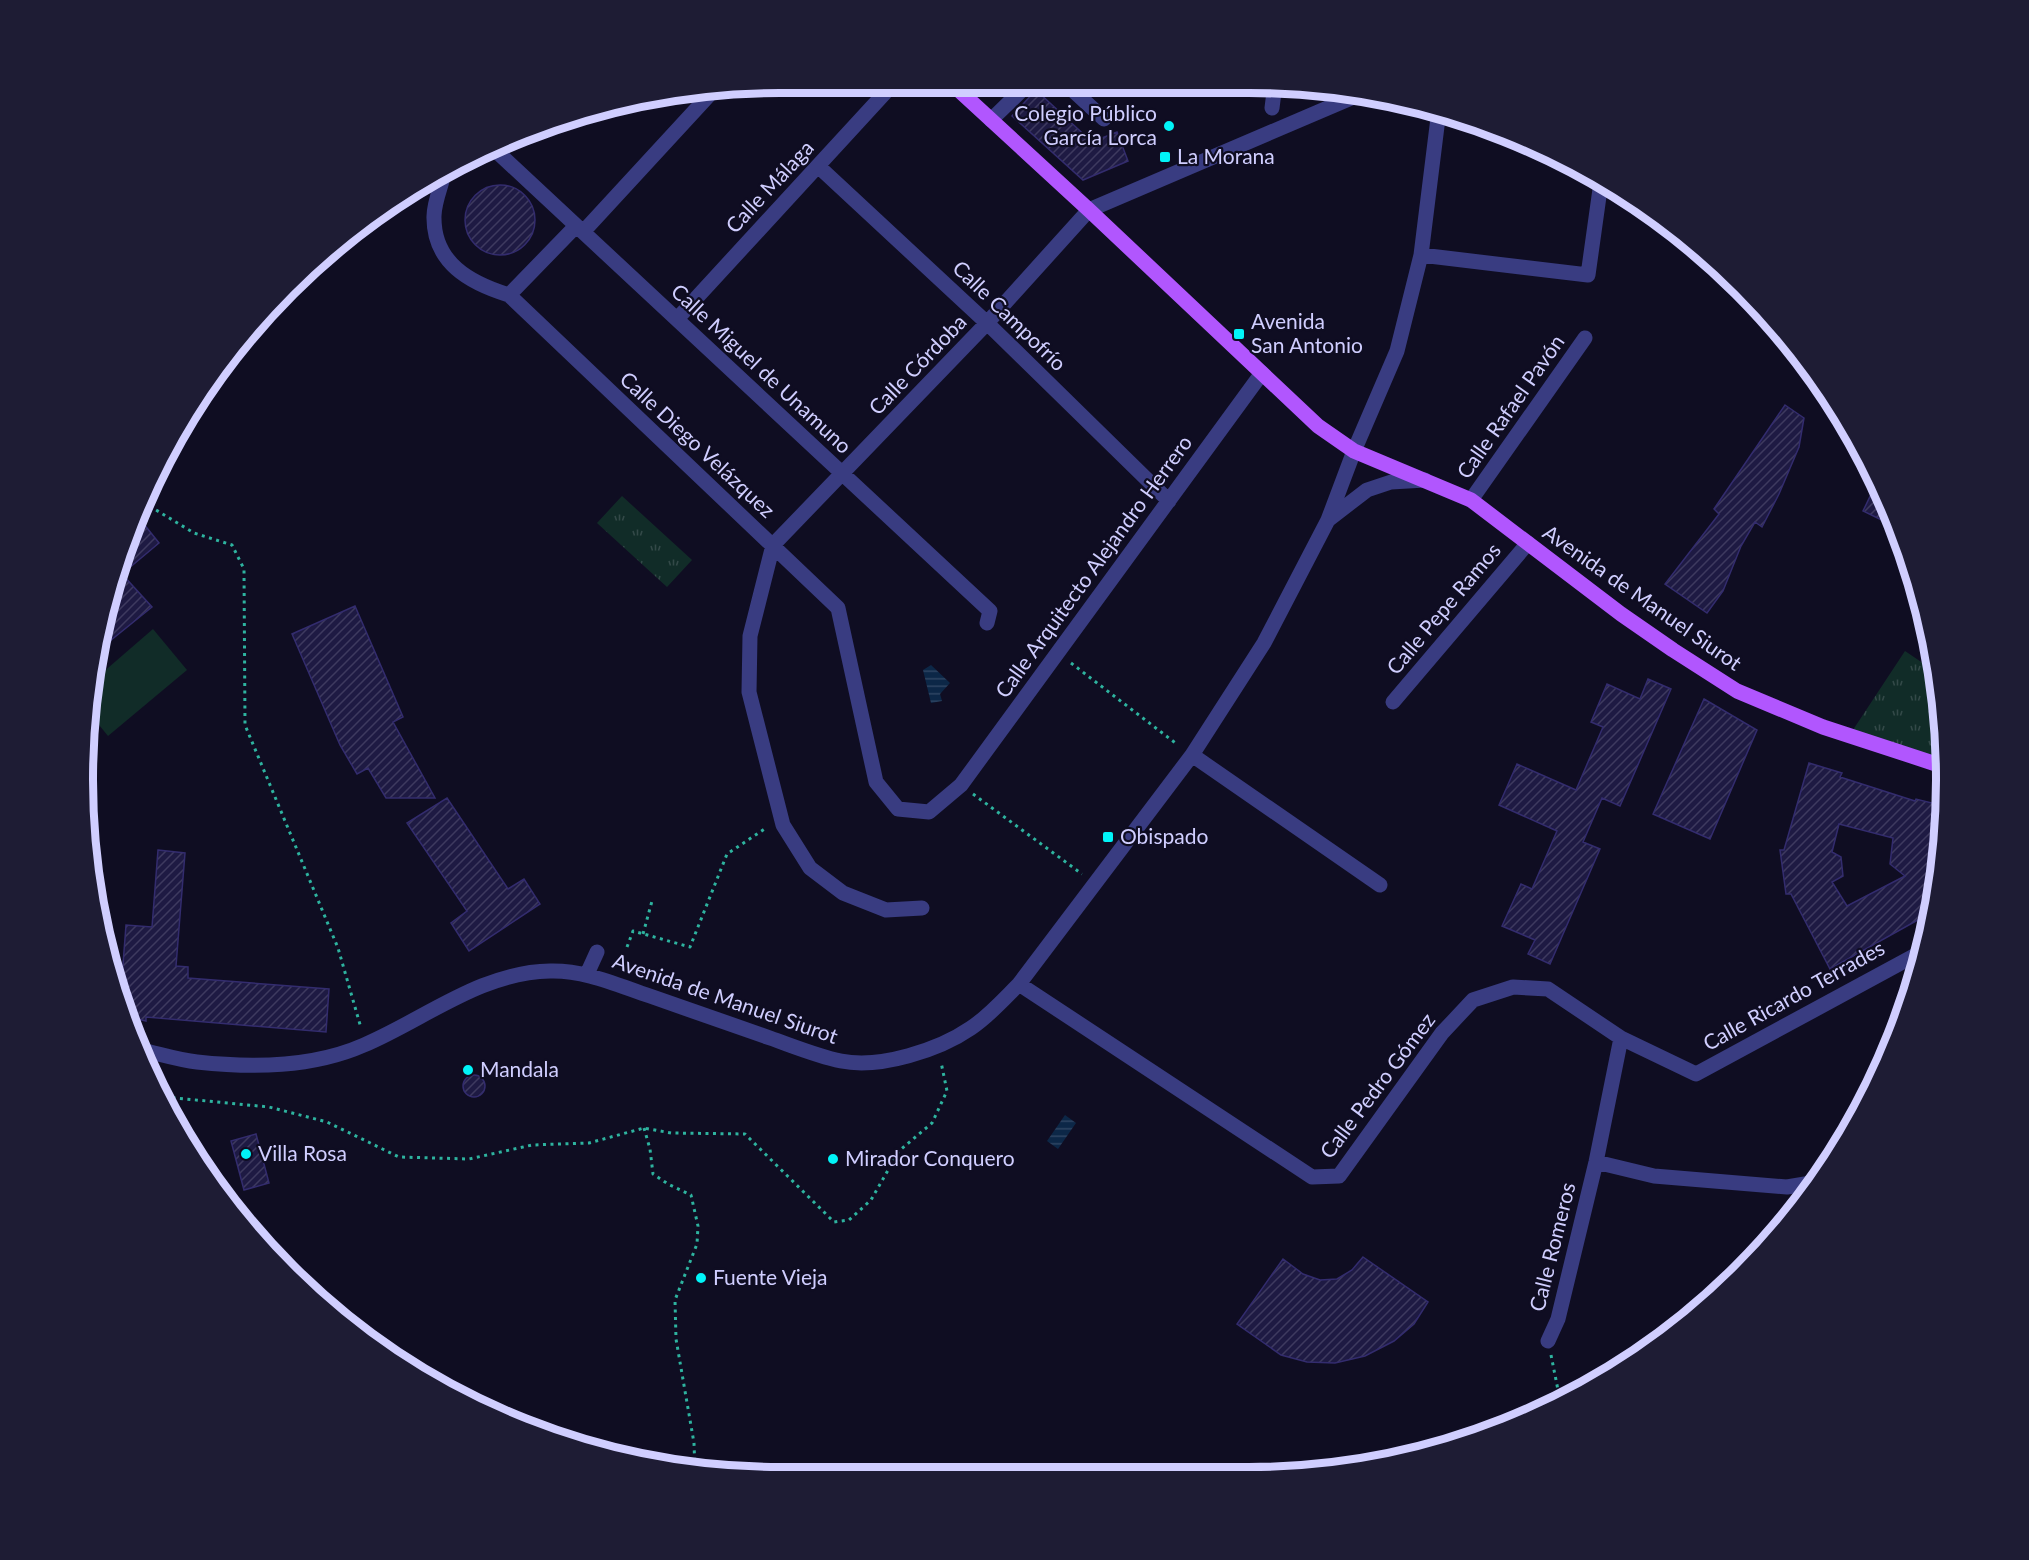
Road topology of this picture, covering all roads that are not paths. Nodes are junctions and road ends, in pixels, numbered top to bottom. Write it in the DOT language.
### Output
graph roads {
  1 [pos="885,93"];
  2 [pos="962,93"];
  3 [pos="1019,93"];
  4 [pos="1076,93"];
  5 [pos="1274,94"];
  6 [pos="707,97"];
  7 [pos="1344,100"];
  8 [pos="1272,108"];
  9 [pos="1104,119"];
  10 [pos="1438,119"];
  11 [pos="991,120"];
  12 [pos="499,153"];
  13 [pos="818,166"];
  14 [pos="443,181"];
  15 [pos="1600,189"];
  16 [pos="1089,210"];
  17 [pos="580,229"];
  18 [pos="1421,255"];
  19 [pos="509,296"];
  20 [pos="677,319"];
  21 [pos="987,323"];
  22 [pos="1585,338"];
  23 [pos="1262,373"];
  24 [pos="1354,451"];
  25 [pos="841,473"];
  26 [pos="1425,480"];
  27 [pos="1471,500"];
  28 [pos="1169,501"];
  29 [pos="1328,520"];
  30 [pos="1528,543"];
  31 [pos="773,545"];
  32 [pos="987,623"];
  33 [pos="1393,702"];
  34 [pos="1192,755"];
  35 [pos="1936,764"];
  36 [pos="1380,885"];
  37 [pos="922,908"];
  38 [pos="597,952"];
  39 [pos="1913,956"];
  40 [pos="587,974"];
  41 [pos="1019,984"];
  42 [pos="1621,1038"];
  43 [pos="149,1052"];
  44 [pos="1596,1162"];
  45 [pos="1804,1184"];
  46 [pos="1548,1341"];
  1 -- 13 [label="street, Calle Málaga"];
  2 -- 11 [label="main road"];
  3 -- 11 [label="street"];
  4 -- 9 [label="street"];
  5 -- 8 [label="street"];
  6 -- 17 [label="street"];
  7 -- 16 [label="street"];
  10 -- 18 [label="street"];
  11 -- 16 [label="main road"];
  12 -- 17 [label="street, Calle Miguel de Unamuno"];
  13 -- 20 [label="street, Calle Málaga"];
  13 -- 21 [label="street, Calle Campofrío"];
  14 -- 19 [label="street, Calle Diego Velázquez"];
  15 -- 18 [label="street"];
  16 -- 21 [label="street, Calle Córdoba"];
  16 -- 23 [label="main road"];
  17 -- 19 [label="street"];
  17 -- 20 [label="street, Calle Miguel de Unamuno"];
  18 -- 24 [label="street"];
  19 -- 31 [label="street, Calle Diego Velázquez"];
  20 -- 25 [label="street, Calle Miguel de Unamuno"];
  21 -- 25 [label="street, Calle Córdoba"];
  21 -- 28 [label="street, Calle Campofrío"];
  22 -- 27 [label="street, Calle Rafael Pavón"];
  23 -- 24 [label="main road"];
  23 -- 28 [label="street, Calle Arquitecto Alejandro Herrero"];
  24 -- 26 [label="main road, Avenida de Manuel Siurot"];
  24 -- 29 [label="street, Avenida de Manuel Siurot"];
  25 -- 31 [label="street, Calle Córdoba"];
  25 -- 32 [label="street, Calle Miguel de Unamuno"];
  26 -- 27 [label="main road, Avenida de Manuel Siurot"];
  26 -- 29 [label="street, Avenida de Manuel Siurot"];
  27 -- 30 [label="main road, Avenida de Manuel Siurot"];
  28 -- 31 [label="street, Calle Arquitecto Alejandro Herrero"];
  29 -- 34 [label="street, Avenida de Manuel Siurot"];
  30 -- 33 [label="street, Calle Pepe Ramos"];
  30 -- 35 [label="main road, Avenida de Manuel Siurot"];
  31 -- 37 [label="street, Calle Diego Velázquez"];
  34 -- 36 [label="street"];
  34 -- 41 [label="street, Avenida de Manuel Siurot"];
  38 -- 40 [label="street"];
  39 -- 42 [label="street, Calle Ricardo Terrades"];
  40 -- 41 [label="street, Avenida de Manuel Siurot"];
  40 -- 43 [label="street, Avenida de Manuel Siurot"];
  41 -- 42 [label="street, Calle Pedro Gómez"];
  42 -- 44 [label="street, Calle Romeros"];
  44 -- 45 [label="street"];
  44 -- 46 [label="street, Calle Romeros"];
}
